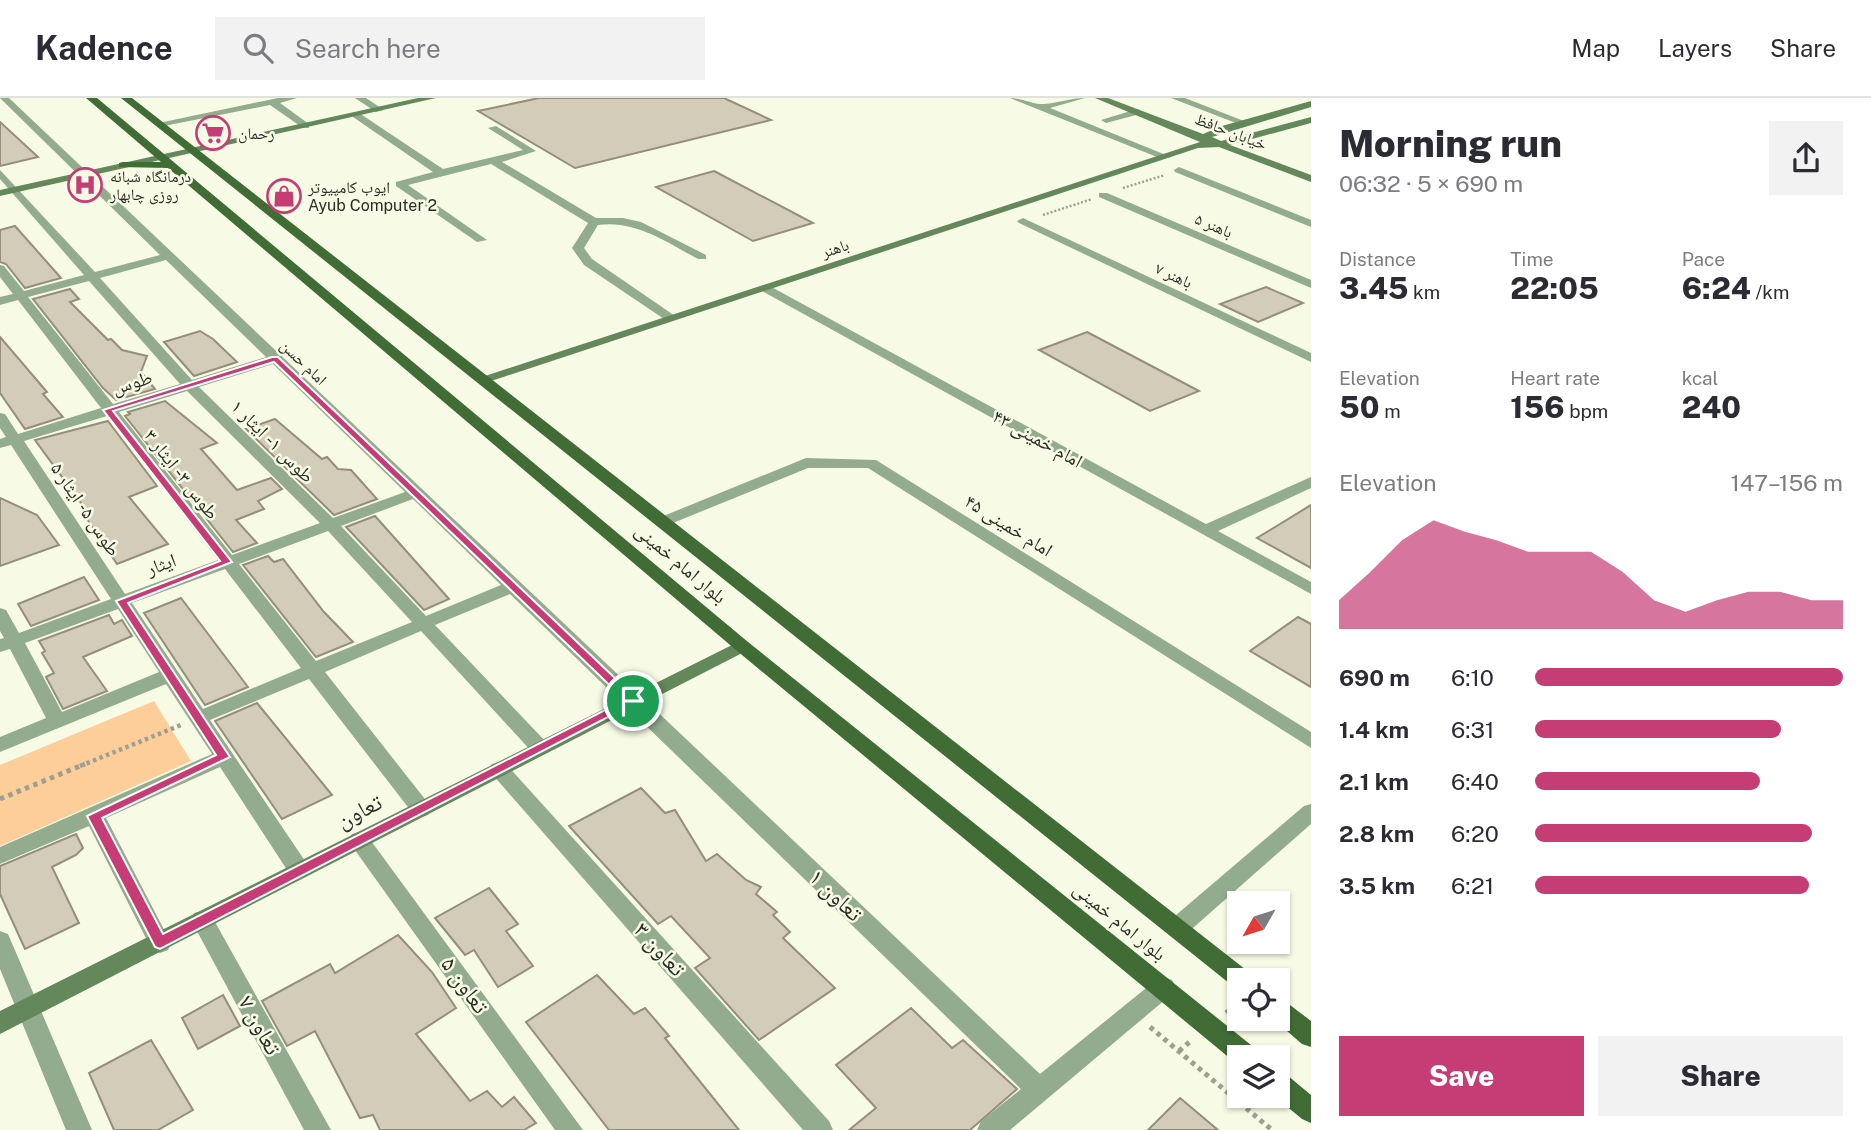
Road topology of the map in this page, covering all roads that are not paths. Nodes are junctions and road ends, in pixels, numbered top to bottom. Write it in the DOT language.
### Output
graph roads {
  1 [pos="4,98"];
  2 [pos="91,98"];
  3 [pos="125,98"];
  4 [pos="240,98"];
  5 [pos="292,98"];
  6 [pos="360,98"];
  7 [pos="431,98"];
  8 [pos="1015,98"];
  9 [pos="1080,98"];
  10 [pos="1100,98"];
  11 [pos="1176,98"];
  12 [pos="272,102"];
  13 [pos="1311,104"];
  14 [pos="252,106"];
  15 [pos="1040,108"];
  16 [pos="379,110"];
  17 [pos="18,112"];
  18 [pos="1137,112"];
  19 [pos="0,115"];
  20 [pos="356,115"];
  21 [pos="1106,120"];
  22 [pos="1311,120"];
  23 [pos="1244,123"];
  24 [pos="159,124"];
  25 [pos="306,126"];
  26 [pos="493,128"];
  27 [pos="1199,141"];
  28 [pos="1221,144"];
  29 [pos="189,151"];
  30 [pos="162,156"];
  31 [pos="1166,157"];
  32 [pos="493,161"];
  33 [pos="1179,170"];
  34 [pos="0,173"];
  35 [pos="441,173"];
  36 [pos="83,174"];
  37 [pos="1311,179"];
  38 [pos="15,189"];
  39 [pos="0,193"];
  40 [pos="1103,195"];
  41 [pos="1023,221"];
  42 [pos="594,222"];
  43 [pos="1311,224"];
  44 [pos="481,240"];
  45 [pos="168,256"];
  46 [pos="702,257"];
  47 [pos="0,269"];
  48 [pos="90,277"];
  49 [pos="1311,284"];
  50 [pos="766,288"];
  51 [pos="21,295"];
  52 [pos="0,301"];
  53 [pos="672,318"];
  54 [pos="1311,358"];
  55 [pos="275,359"];
  56 [pos="483,379"];
  57 [pos="188,385"];
  58 [pos="107,410"];
  59 [pos="0,417"];
  60 [pos="7,442"];
  61 [pos="1311,482"];
  62 [pos="415,493"];
  63 [pos="662,522"];
  64 [pos="330,524"];
  65 [pos="1205,531"];
  66 [pos="227,562"];
  67 [pos="513,586"];
  68 [pos="1311,589"];
  69 [pos="122,601"];
  70 [pos="0,614"];
  71 [pos="423,623"];
  72 [pos="7,644"];
  73 [pos="742,646"];
  74 [pos="312,670"];
  75 [pos="170,675"];
  76 [pos="633,701"];
  77 [pos="198,718"];
  78 [pos="57,721"];
  79 [pos="1311,741"];
  80 [pos="0,745"];
  81 [pos="540,748"];
  82 [pos="224,757"];
  83 [pos="499,769"];
  84 [pos="421,809"];
  85 [pos="1311,812"];
  86 [pos="94,816"];
  87 [pos="359,840"];
  88 [pos="0,856"];
  89 [pos="299,870"];
  90 [pos="202,920"];
  91 [pos="1177,928"];
  92 [pos="0,941"];
  93 [pos="160,943"];
  94 [pos="1227,968"];
  95 [pos="1164,987"];
  96 [pos="29,1008"];
  97 [pos="1290,1019"];
  98 [pos="0,1023"];
  99 [pos="1311,1036"];
  100 [pos="1233,1045"];
  101 [pos="1040,1090"];
  102 [pos="1290,1093"];
  103 [pos="1311,1111"];
  104 [pos="79,1130"];
  105 [pos="318,1130"];
  106 [pos="570,1130"];
  107 [pos="820,1130"];
  108 [pos="990,1130"];
  1 -- 17 [label="street, امام حسن"];
  2 -- 30 [label="main road, بلوار امام خمینی"];
  3 -- 24 [label="main road, بلوار امام خمینی"];
  4 -- 14 [label="street"];
  5 -- 12 [label="street"];
  6 -- 16 [label="street"];
  7 -- 16 [label="main road"];
  8 -- 15 [label="street"];
  9 -- 15 [label="street"];
  10 -- 18 [label="main road, خیابان حافظ"];
  11 -- 23 [label="street"];
  12 -- 14 [label="street"];
  12 -- 25 [label="street"];
  13 -- 23 [label="main road, باهنر"];
  14 -- 24 [label="street"];
  15 -- 31 [label="street"];
  16 -- 20 [label="main road"];
  17 -- 19 [label="street"];
  17 -- 36 [label="street, امام حسن"];
  18 -- 21 [label="street"];
  18 -- 27 [label="main road, خیابان حافظ"];
  20 -- 25 [label="main road"];
  20 -- 35 [label="street"];
  22 -- 28 [label="main road"];
  23 -- 27 [label="main road, باهنر"];
  24 -- 29 [label="main road, بلوار امام خمینی"];
  25 -- 29 [label="main road"];
  26 -- 32 [label="street"];
  27 -- 28 [label="main road, خیابان حافظ"];
  27 -- 31 [label="main road, باهنر"];
  28 -- 37 [label="main road, خیابان حافظ"];
  29 -- 30 [label="main road"];
  29 -- 56 [label="main road, بلوار امام خمینی"];
  30 -- 36 [label="main road"];
  30 -- 73 [label="main road, بلوار امام خمینی"];
  31 -- 50 [label="main road, باهنر"];
  32 -- 35 [label="street"];
  32 -- 42 [label="street"];
  33 -- 43 [label="street"];
  34 -- 38 [label="street, طوس ۱ - ایثار ۱"];
  35 -- 44 [label="street"];
  36 -- 38 [label="main road"];
  36 -- 45 [label="street, امام حسن"];
  38 -- 39 [label="main road"];
  38 -- 48 [label="street, طوس ۱ - ایثار ۱"];
  40 -- 49 [label="street, باهنر ۵"];
  41 -- 54 [label="street, باهنر ۷"];
  42 -- 46 [label="street"];
  42 -- 53 [label="street"];
  45 -- 48 [label="street"];
  45 -- 55 [label="street, امام حسن"];
  47 -- 51 [label="street, طوس ۳ - ایثار ۳"];
  48 -- 51 [label="street"];
  48 -- 57 [label="street, طوس ۱ - ایثار ۱"];
  50 -- 53 [label="main road, باهنر"];
  50 -- 65 [label="street, امام خمینی ۴۳"];
  51 -- 52 [label="street"];
  51 -- 58 [label="street, طوس ۳ - ایثار ۳"];
  53 -- 56 [label="main road, باهنر"];
  55 -- 57 [label="street, طوس"];
  55 -- 62 [label="street, امام حسن"];
  56 -- 63 [label="main road, بلوار امام خمینی"];
  57 -- 58 [label="street, طوس"];
  57 -- 64 [label="street, طوس ۱ - ایثار ۱"];
  58 -- 60 [label="street, طوس"];
  58 -- 66 [label="street, طوس ۳ - ایثار ۳"];
  59 -- 60 [label="street, طوس ۵ - ایثار ۵"];
  60 -- 69 [label="street, طوس ۵ - ایثار ۵"];
  61 -- 65 [label="street"];
  62 -- 64 [label="street, ایثار"];
  62 -- 67 [label="street, امام حسن"];
  63 -- 79 [label="street, امام خمینی ۴۵"];
  63 -- 91 [label="main road, بلوار امام خمینی"];
  64 -- 66 [label="street, ایثار"];
  64 -- 71 [label="street, طوس ۱ - ایثار ۱"];
  65 -- 68 [label="street, امام خمینی ۴۳"];
  66 -- 69 [label="street, ایثار"];
  66 -- 74 [label="street, طوس ۳ - ایثار ۳"];
  67 -- 71 [label="street"];
  67 -- 76 [label="street, تعاون ۱"];
  69 -- 72 [label="street, ایثار"];
  69 -- 75 [label="street, طوس ۵ - ایثار ۵"];
  70 -- 72 [label="street"];
  71 -- 74 [label="street"];
  71 -- 81 [label="street, طوس ۱ - ایثار ۱"];
  72 -- 78 [label="street"];
  73 -- 76 [label="main road, تعاون"];
  73 -- 95 [label="main road, بلوار امام خمینی"];
  74 -- 77 [label="street"];
  74 -- 84 [label="street, طوس ۳ - ایثار ۳"];
  75 -- 77 [label="street, طوس ۵ - ایثار ۵"];
  75 -- 78 [label="street"];
  76 -- 81 [label="main road, تعاون"];
  76 -- 101 [label="street, تعاون ۱"];
  77 -- 82 [label="street, طوس ۵ - ایثار ۵"];
  78 -- 80 [label="street"];
  81 -- 83 [label="main road, تعاون"];
  82 -- 86 [label="street"];
  82 -- 89 [label="street, طوس ۵ - ایثار ۵"];
  83 -- 84 [label="main road, تعاون"];
  83 -- 107 [label="street, تعاون ۳"];
  84 -- 87 [label="main road, تعاون"];
  85 -- 91 [label="street"];
  86 -- 88 [label="street"];
  86 -- 93 [label="street"];
  87 -- 89 [label="main road, تعاون"];
  87 -- 106 [label="street, تعاون ۵"];
  89 -- 90 [label="main road, تعاون"];
  90 -- 93 [label="main road, تعاون"];
  90 -- 105 [label="street, تعاون ۷"];
  91 -- 94 [label="main road, بلوار امام خمینی"];
  92 -- 96 [label="street"];
  93 -- 96 [label="main road, تعاون"];
  95 -- 100 [label="main road, بلوار امام خمینی"];
  95 -- 101 [label="street"];
  96 -- 98 [label="main road, تعاون"];
  96 -- 104 [label="street"];
  97 -- 99 [label="main road"];
  101 -- 108 [label="street"];
  102 -- 103 [label="main road"];
}
